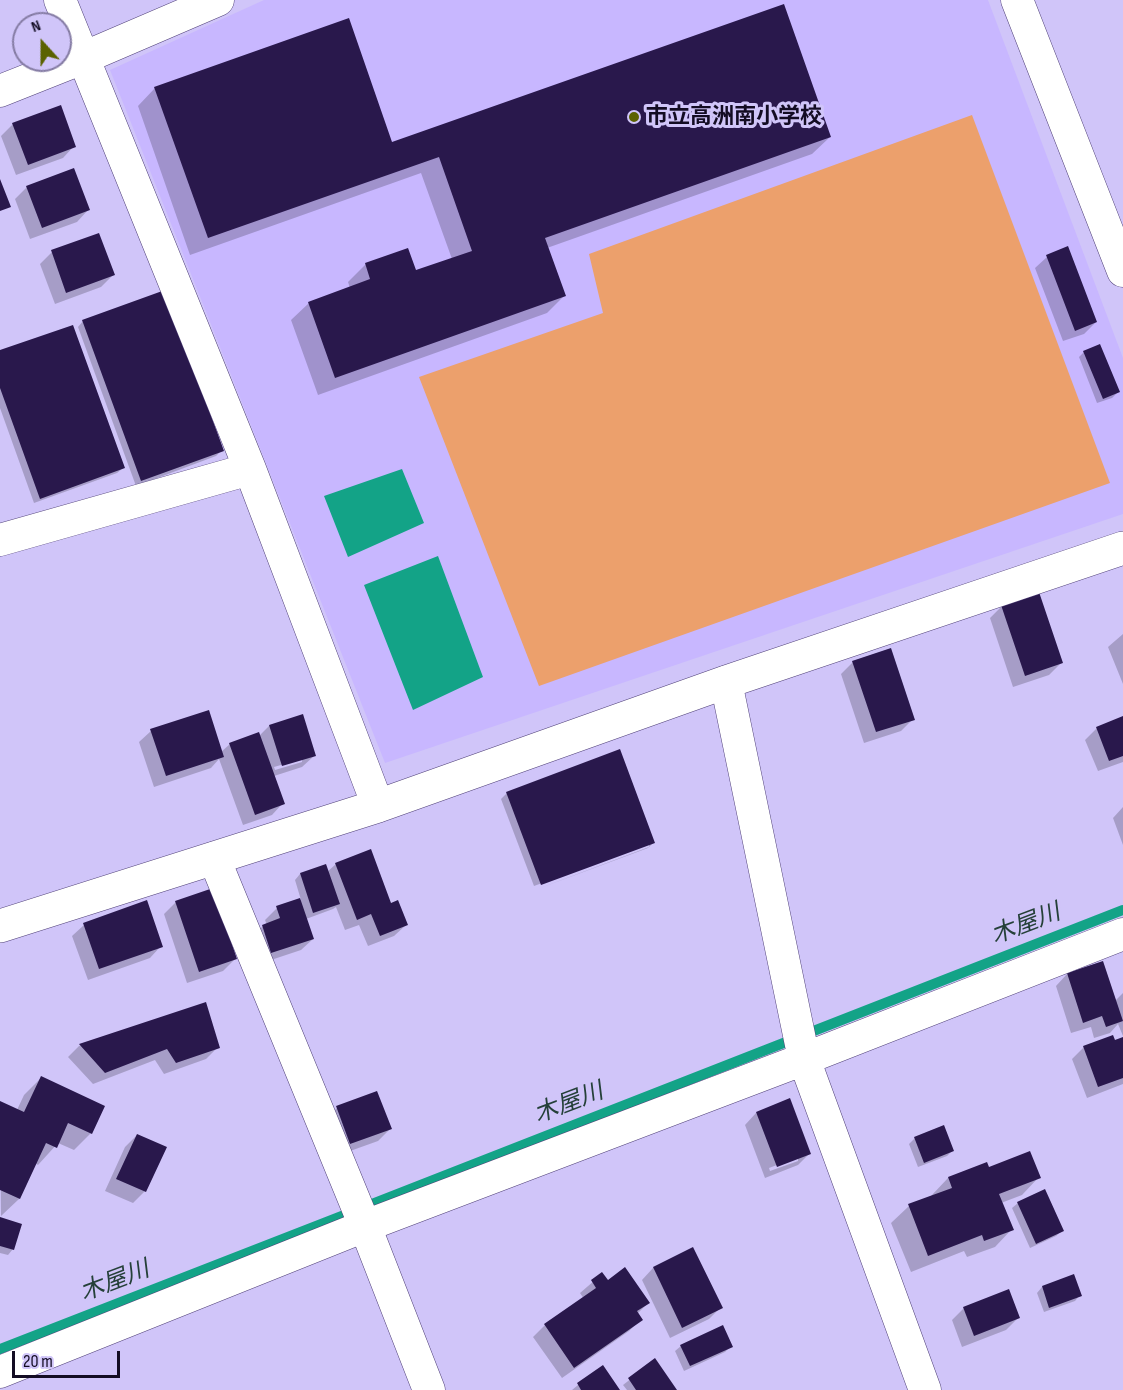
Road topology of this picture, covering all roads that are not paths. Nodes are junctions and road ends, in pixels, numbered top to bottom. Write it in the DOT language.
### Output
graph roads {
  1 [pos="60,0"];
  2 [pos="218,0"];
  3 [pos="1017,0"];
  4 [pos="83,58"];
  5 [pos="0,91"];
  6 [pos="1114,220"];
  7 [pos="1123,271"];
  8 [pos="250,468"];
  9 [pos="0,540"];
  10 [pos="1123,548"];
  11 [pos="726,682"];
  12 [pos="378,806"];
  13 [pos="214,858"];
  14 [pos="0,926"];
  15 [pos="1123,934"];
  16 [pos="804,1059"];
  17 [pos="365,1226"];
  18 [pos="0,1372"];
  19 [pos="429,1390"];
  20 [pos="925,1390"];
  1 -- 4 [label="street"];
  2 -- 4 [label="street"];
  3 -- 6 [label="street"];
  4 -- 5 [label="street"];
  4 -- 8 [label="street"];
  6 -- 7 [label="street"];
  8 -- 9 [label="street"];
  8 -- 12 [label="street"];
  10 -- 11 [label="street"];
  11 -- 12 [label="street"];
  11 -- 16 [label="street"];
  12 -- 13 [label="street"];
  13 -- 14 [label="street"];
  13 -- 17 [label="street"];
  15 -- 16 [label="street"];
  16 -- 17 [label="street"];
  16 -- 20 [label="street"];
  17 -- 18 [label="street"];
  17 -- 19 [label="street"];
}
